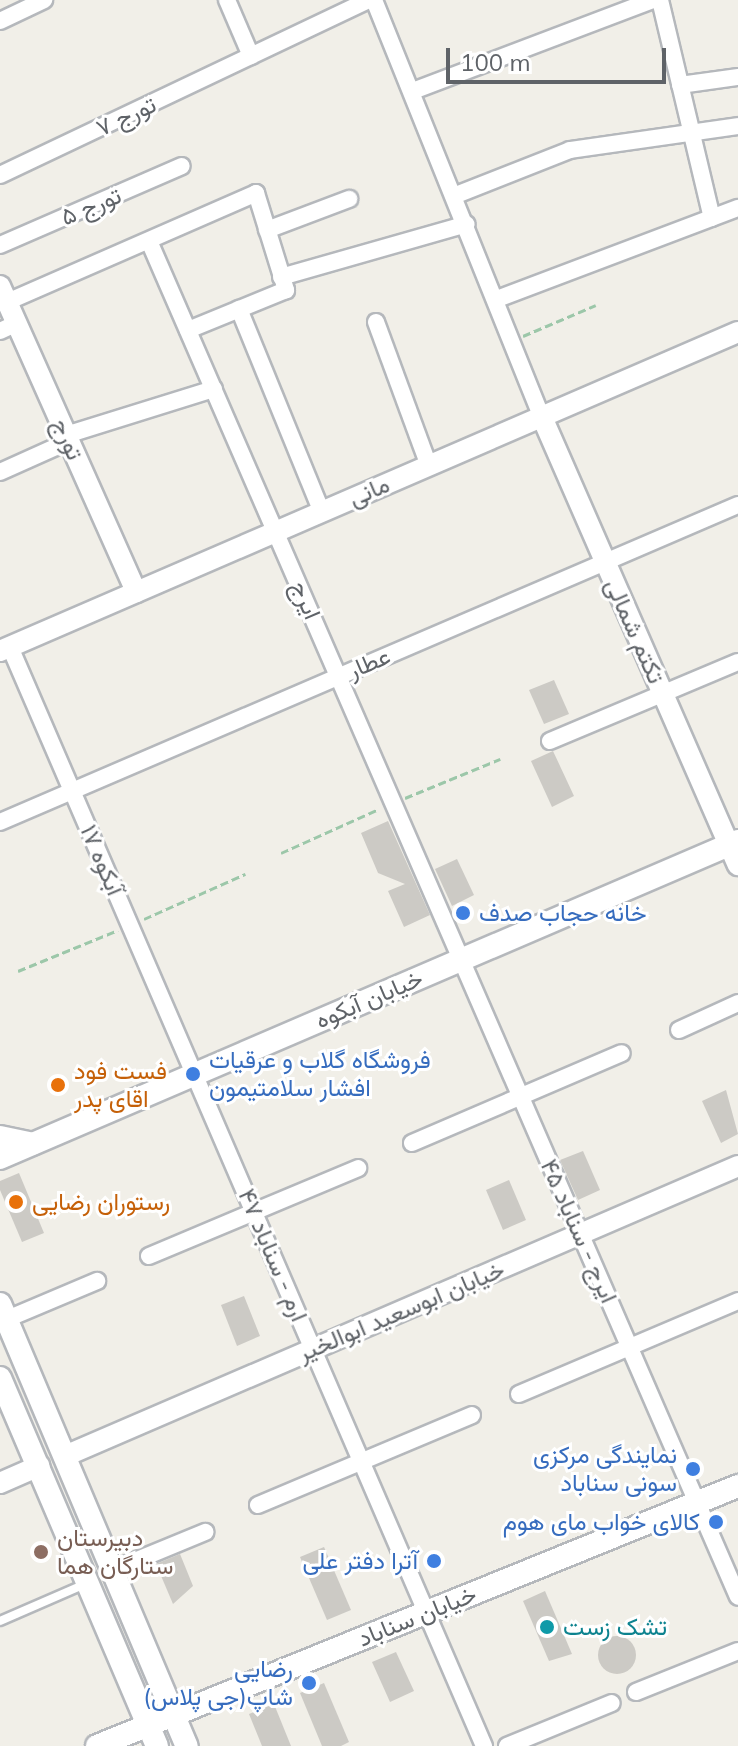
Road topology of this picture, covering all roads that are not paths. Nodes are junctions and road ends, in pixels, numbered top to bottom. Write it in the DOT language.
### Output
graph roads {
  1 [pos="44,0"];
  2 [pos="227,0"];
  3 [pos="371,0"];
  4 [pos="653,0"];
  5 [pos="660,0"];
  6 [pos="0,21"];
  7 [pos="251,56"];
  8 [pos="738,77"];
  9 [pos="680,85"];
  10 [pos="413,91"];
  11 [pos="738,126"];
  12 [pos="692,133"];
  13 [pos="182,166"];
  14 [pos="0,175"];
  15 [pos="456,195"];
  16 [pos="349,199"];
  17 [pos="738,208"];
  18 [pos="712,218"];
  19 [pos="467,224"];
  20 [pos="267,230"];
  21 [pos="149,241"];
  22 [pos="0,245"];
  23 [pos="281,277"];
  24 [pos="4,294"];
  25 [pos="497,299"];
  26 [pos="239,309"];
  27 [pos="376,322"];
  28 [pos="8,327"];
  29 [pos="188,330"];
  30 [pos="738,332"];
  31 [pos="214,389"];
  32 [pos="542,417"];
  33 [pos="68,438"];
  34 [pos="429,466"];
  35 [pos="0,472"];
  36 [pos="738,505"];
  37 [pos="322,512"];
  38 [pos="276,531"];
  39 [pos="605,562"];
  40 [pos="136,592"];
  41 [pos="5,649"];
  42 [pos="738,662"];
  43 [pos="338,676"];
  44 [pos="663,694"];
  45 [pos="550,741"];
  46 [pos="72,791"];
  47 [pos="0,822"];
  48 [pos="734,842"];
  49 [pos="738,865"];
  50 [pos="460,960"];
  51 [pos="738,1003"];
  52 [pos="679,1030"];
  53 [pos="622,1053"];
  54 [pos="194,1074"];
  55 [pos="519,1095"];
  56 [pos="0,1137"];
  57 [pos="412,1143"];
  58 [pos="32,1144"];
  59 [pos="0,1158"];
  60 [pos="738,1166"];
  61 [pos="358,1168"];
  62 [pos="255,1215"];
  63 [pos="580,1234"];
  64 [pos="149,1256"];
  65 [pos="97,1281"];
  66 [pos="738,1301"];
  67 [pos="4,1312"];
  68 [pos="630,1348"];
  69 [pos="313,1349"];
  70 [pos="0,1378"];
  71 [pos="519,1394"];
  72 [pos="472,1415"];
  73 [pos="65,1456"];
  74 [pos="363,1464"];
  75 [pos="39,1466"];
  76 [pos="0,1483"];
  77 [pos="738,1486"];
  78 [pos="697,1502"];
  79 [pos="258,1505"];
  80 [pos="205,1532"];
  81 [pos="113,1570"];
  82 [pos="89,1582"];
  83 [pos="738,1597"];
  84 [pos="425,1613"];
  85 [pos="0,1621"];
  86 [pos="738,1651"];
  87 [pos="636,1692"];
  88 [pos="612,1703"];
  89 [pos="173,1716"];
  90 [pos="148,1725"];
  91 [pos="97,1746"];
  92 [pos="157,1746"];
  93 [pos="187,1746"];
  94 [pos="484,1746"];
  95 [pos="507,1746"];
  1 -- 6 [label="street"];
  2 -- 7 [label="street"];
  3 -- 7 [label="street, تورج ۷"];
  3 -- 10 [label="street"];
  4 -- 10 [label="street"];
  5 -- 9 [label="street"];
  7 -- 14 [label="street, تورج ۷"];
  8 -- 9 [label="street"];
  9 -- 12 [label="street"];
  10 -- 15 [label="street"];
  11 -- 12 [label="street"];
  12 -- 15 [label="street"];
  12 -- 18 [label="street"];
  13 -- 22 [label="street, تورج ۵"];
  15 -- 19 [label="street"];
  16 -- 20 [label="street"];
  17 -- 18 [label="street"];
  18 -- 25 [label="street"];
  19 -- 23 [label="street"];
  19 -- 25 [label="street"];
  20 -- 21 [label="street"];
  20 -- 23 [label="street"];
  21 -- 24 [label="street"];
  21 -- 29 [label="street, ایرج"];
  23 -- 26 [label="street"];
  24 -- 28 [label="street, تورج"];
  25 -- 32 [label="street"];
  26 -- 29 [label="street"];
  26 -- 37 [label="street"];
  27 -- 34 [label="street"];
  28 -- 33 [label="street, تورج"];
  29 -- 31 [label="street, ایرج"];
  30 -- 32 [label="street, مانی"];
  31 -- 33 [label="street"];
  31 -- 38 [label="street, ایرج"];
  32 -- 34 [label="street, مانی"];
  32 -- 39 [label="street, تکتم شمالی"];
  33 -- 35 [label="street"];
  33 -- 40 [label="street, تورج"];
  34 -- 37 [label="street, مانی"];
  36 -- 39 [label="street, عطار"];
  37 -- 38 [label="street, مانی"];
  38 -- 40 [label="street, مانی"];
  38 -- 43 [label="street, ایرج"];
  39 -- 43 [label="street, عطار"];
  39 -- 44 [label="street, تکتم شمالی"];
  40 -- 41 [label="street, مانی"];
  41 -- 46 [label="street, آبکوه ۱۷"];
  42 -- 44 [label="street"];
  43 -- 46 [label="street, عطار"];
  43 -- 50 [label="street, ایرج"];
  44 -- 45 [label="street"];
  44 -- 48 [label="street, تکتم شمالی"];
  46 -- 47 [label="street, عطار"];
  46 -- 54 [label="street, آبکوه ۱۷"];
  48 -- 49 [label="street, تکتم شمالی"];
  48 -- 50 [label="main road, خیابان آبکوه"];
  50 -- 54 [label="main road, خیابان آبکوه"];
  50 -- 55 [label="street, ایرج - سناباد ۴۵"];
  51 -- 52 [label="street"];
  53 -- 55 [label="street"];
  54 -- 58 [label="main road, خیابان آبکوه"];
  54 -- 62 [label="street, ارم - سناباد ۴۷"];
  55 -- 57 [label="street"];
  55 -- 63 [label="street, ایرج - سناباد ۴۵"];
  56 -- 58 [label="main road"];
  58 -- 59 [label="main road, خیابان آبکوه"];
  60 -- 63 [label="street, خیابان ابوسعید ابوالخیر"];
  61 -- 62 [label="street"];
  62 -- 64 [label="street"];
  62 -- 69 [label="street, ارم - سناباد ۴۷"];
  63 -- 68 [label="street, ایرج - سناباد ۴۵"];
  63 -- 69 [label="street, خیابان ابوسعید ابوالخیر"];
  65 -- 67 [label="street"];
  66 -- 68 [label="street"];
  67 -- 73 [label="main road"];
  68 -- 71 [label="street"];
  68 -- 78 [label="street, ایرج - سناباد ۴۵"];
  69 -- 73 [label="street, خیابان ابوسعید ابوالخیر"];
  69 -- 74 [label="street, ارم - سناباد ۴۷"];
  70 -- 75 [label="main road"];
  72 -- 74 [label="street"];
  73 -- 81 [label="main road"];
  74 -- 79 [label="street"];
  74 -- 84 [label="street, ارم - سناباد ۴۷"];
  75 -- 76 [label="street"];
  75 -- 82 [label="main road"];
  77 -- 78 [label="main road, خیابان سناباد"];
  78 -- 83 [label="street, ایرج - سناباد ۴۵"];
  78 -- 84 [label="main road, خیابان سناباد"];
  80 -- 81 [label="street"];
  81 -- 89 [label="main road"];
  82 -- 85 [label="lane"];
  82 -- 90 [label="main road"];
  84 -- 89 [label="main road, خیابان سناباد"];
  84 -- 94 [label="street, ارم - سناباد ۴۷"];
  86 -- 87 [label="street"];
  88 -- 95 [label="street"];
  89 -- 90 [label="main road, خیابان سناباد"];
  89 -- 93 [label="main road"];
  90 -- 91 [label="main road, خیابان سناباد"];
  90 -- 92 [label="main road"];
}
